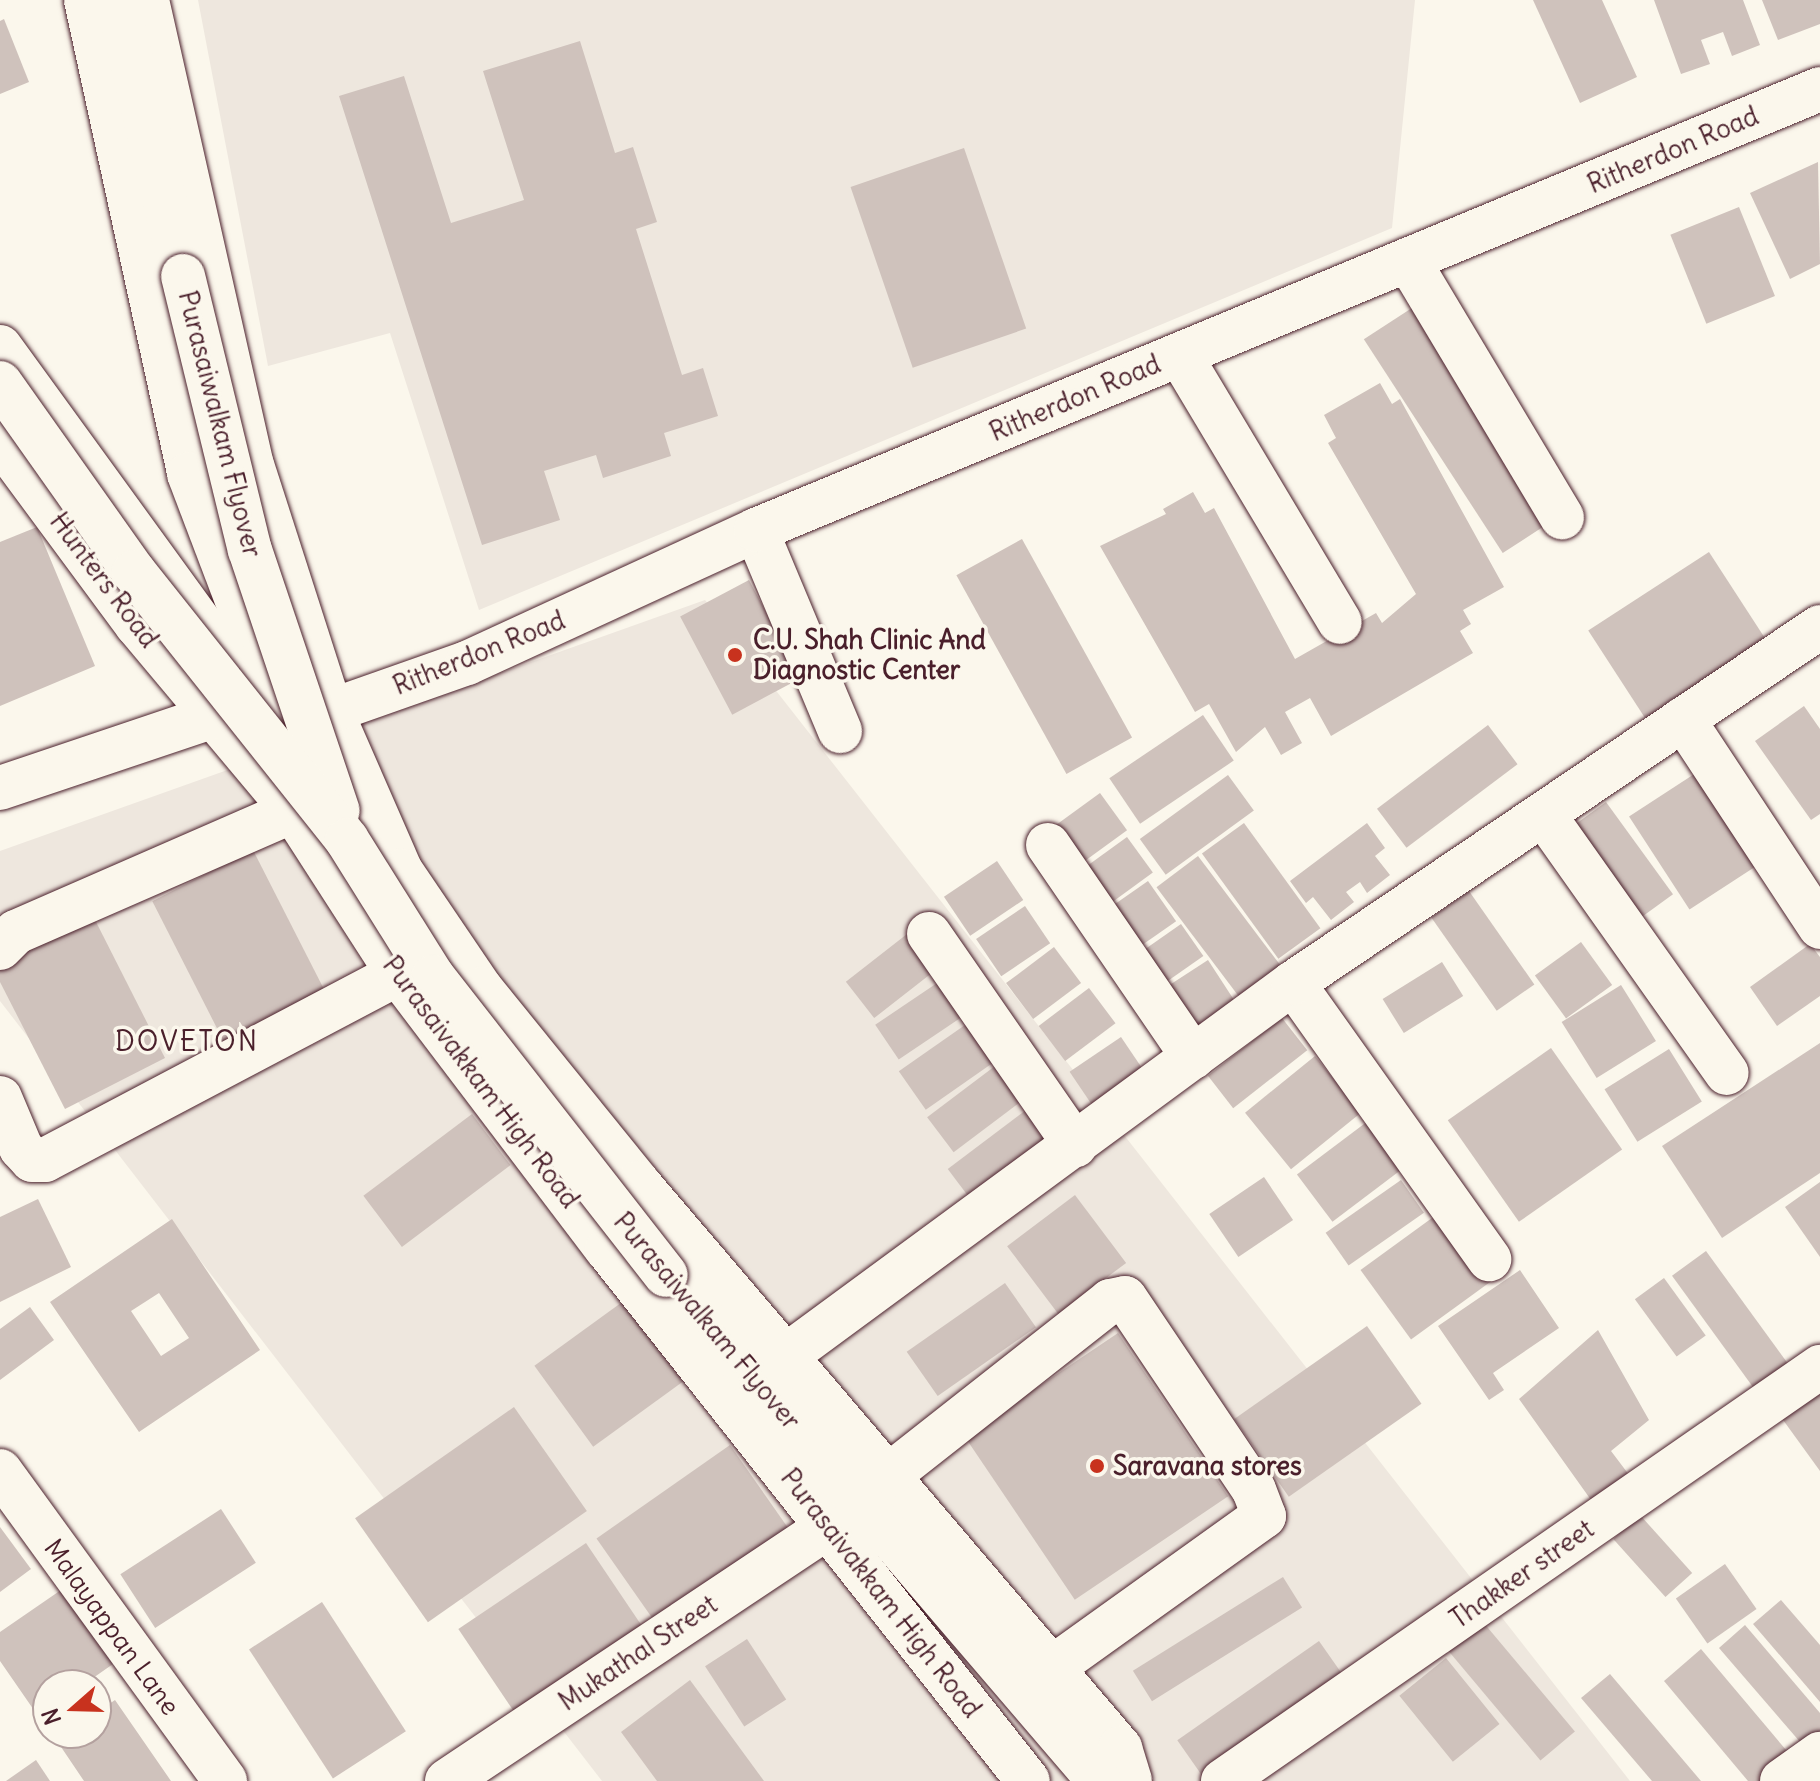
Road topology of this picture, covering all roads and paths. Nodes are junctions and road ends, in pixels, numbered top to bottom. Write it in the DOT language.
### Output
graph roads {
  1 [pos="86,0"];
  2 [pos="117,0"];
  3 [pos="147,0"];
  4 [pos="1820,89"];
  5 [pos="1408,260"];
  6 [pos="0,347"];
  7 [pos="1180,355"];
  8 [pos="0,383"];
  9 [pos="0,440"];
  10 [pos="252,465"];
  11 [pos="189,474"];
  12 [pos="1562,517"];
  13 [pos="756,530"];
  14 [pos="211,601"];
  15 [pos="1340,622"];
  16 [pos="137,625"];
  17 [pos="1820,627"];
  18 [pos="267,704"];
  19 [pos="331,711"];
  20 [pos="211,717"];
  21 [pos="1683,719"];
  22 [pos="840,731"];
  23 [pos="0,788"];
  24 [pos="293,811"];
  25 [pos="1544,815"];
  26 [pos="347,840"];
  27 [pos="1048,845"];
  28 [pos="1820,927"];
  29 [pos="929,934"];
  30 [pos="0,948"];
  31 [pos="398,974"];
  32 [pos="1293,983"];
  33 [pos="1193,1057"];
  34 [pos="1727,1073"];
  35 [pos="0,1098"];
  36 [pos="1075,1145"];
  37 [pos="1489,1259"];
  38 [pos="783,1358"];
  39 [pos="1820,1367"];
  40 [pos="0,1471"];
  41 [pos="888,1476"];
  42 [pos="829,1526"];
  43 [pos="1050,1669"];
  44 [pos="1820,1754"];
  45 [pos="1105,1780"];
  46 [pos="225,1781"];
  47 [pos="447,1781"];
  48 [pos="1028,1781"];
  49 [pos="1223,1781"];
  50 [pos="1782,1781"];
  1 -- 11 [label="street"];
  2 -- 26 [label="street, Purasaiwalkam Flyover, bridge"];
  3 -- 10 [label="street"];
  4 -- 5 [label="street, Ritherdon Road"];
  5 -- 7 [label="street, Ritherdon Road"];
  5 -- 12 [label="street"];
  6 -- 14 [label="street"];
  7 -- 13 [label="street, Ritherdon Road"];
  7 -- 15 [label="street"];
  8 -- 26 [label="street, Purasaiwalkam Flyover, bridge"];
  9 -- 16 [label="street, Hunters Road"];
  10 -- 11 [label="street"];
  10 -- 19 [label="street"];
  11 -- 14 [label="street"];
  13 -- 19 [label="street, Ritherdon Road"];
  13 -- 22 [label="street"];
  14 -- 16 [label="street"];
  14 -- 18 [label="street"];
  16 -- 20 [label="street, Hunters Road"];
  17 -- 21 [label="street"];
  18 -- 19 [label="street"];
  18 -- 20 [label="street"];
  19 -- 38 [label="street"];
  20 -- 23 [label="street"];
  20 -- 24 [label="street, Purasaivakkam High Road"];
  21 -- 25 [label="street"];
  21 -- 28 [label="street"];
  24 -- 30 [label="street"];
  24 -- 31 [label="street, Purasaivakkam High Road"];
  25 -- 32 [label="street"];
  25 -- 34 [label="street"];
  26 -- 45 [label="street, Purasaiwalkam Flyover, bridge"];
  27 -- 33 [label="street"];
  29 -- 36 [label="street"];
  31 -- 35 [label="street"];
  31 -- 42 [label="street, Purasaivakkam High Road"];
  32 -- 33 [label="street"];
  32 -- 37 [label="street"];
  33 -- 36 [label="street"];
  36 -- 38 [label="street"];
  38 -- 41 [label="street"];
  39 -- 49 [label="street, Thakker street"];
  40 -- 46 [label="street, Malayappan Lane"];
  41 -- 43 [label="street"];
  41 -- 43 [label="street"];
  42 -- 47 [label="street, Mukathal Street"];
  42 -- 48 [label="street, Purasaivakkam High Road"];
  43 -- 45 [label="street"];
  44 -- 50 [label="street"];
}
